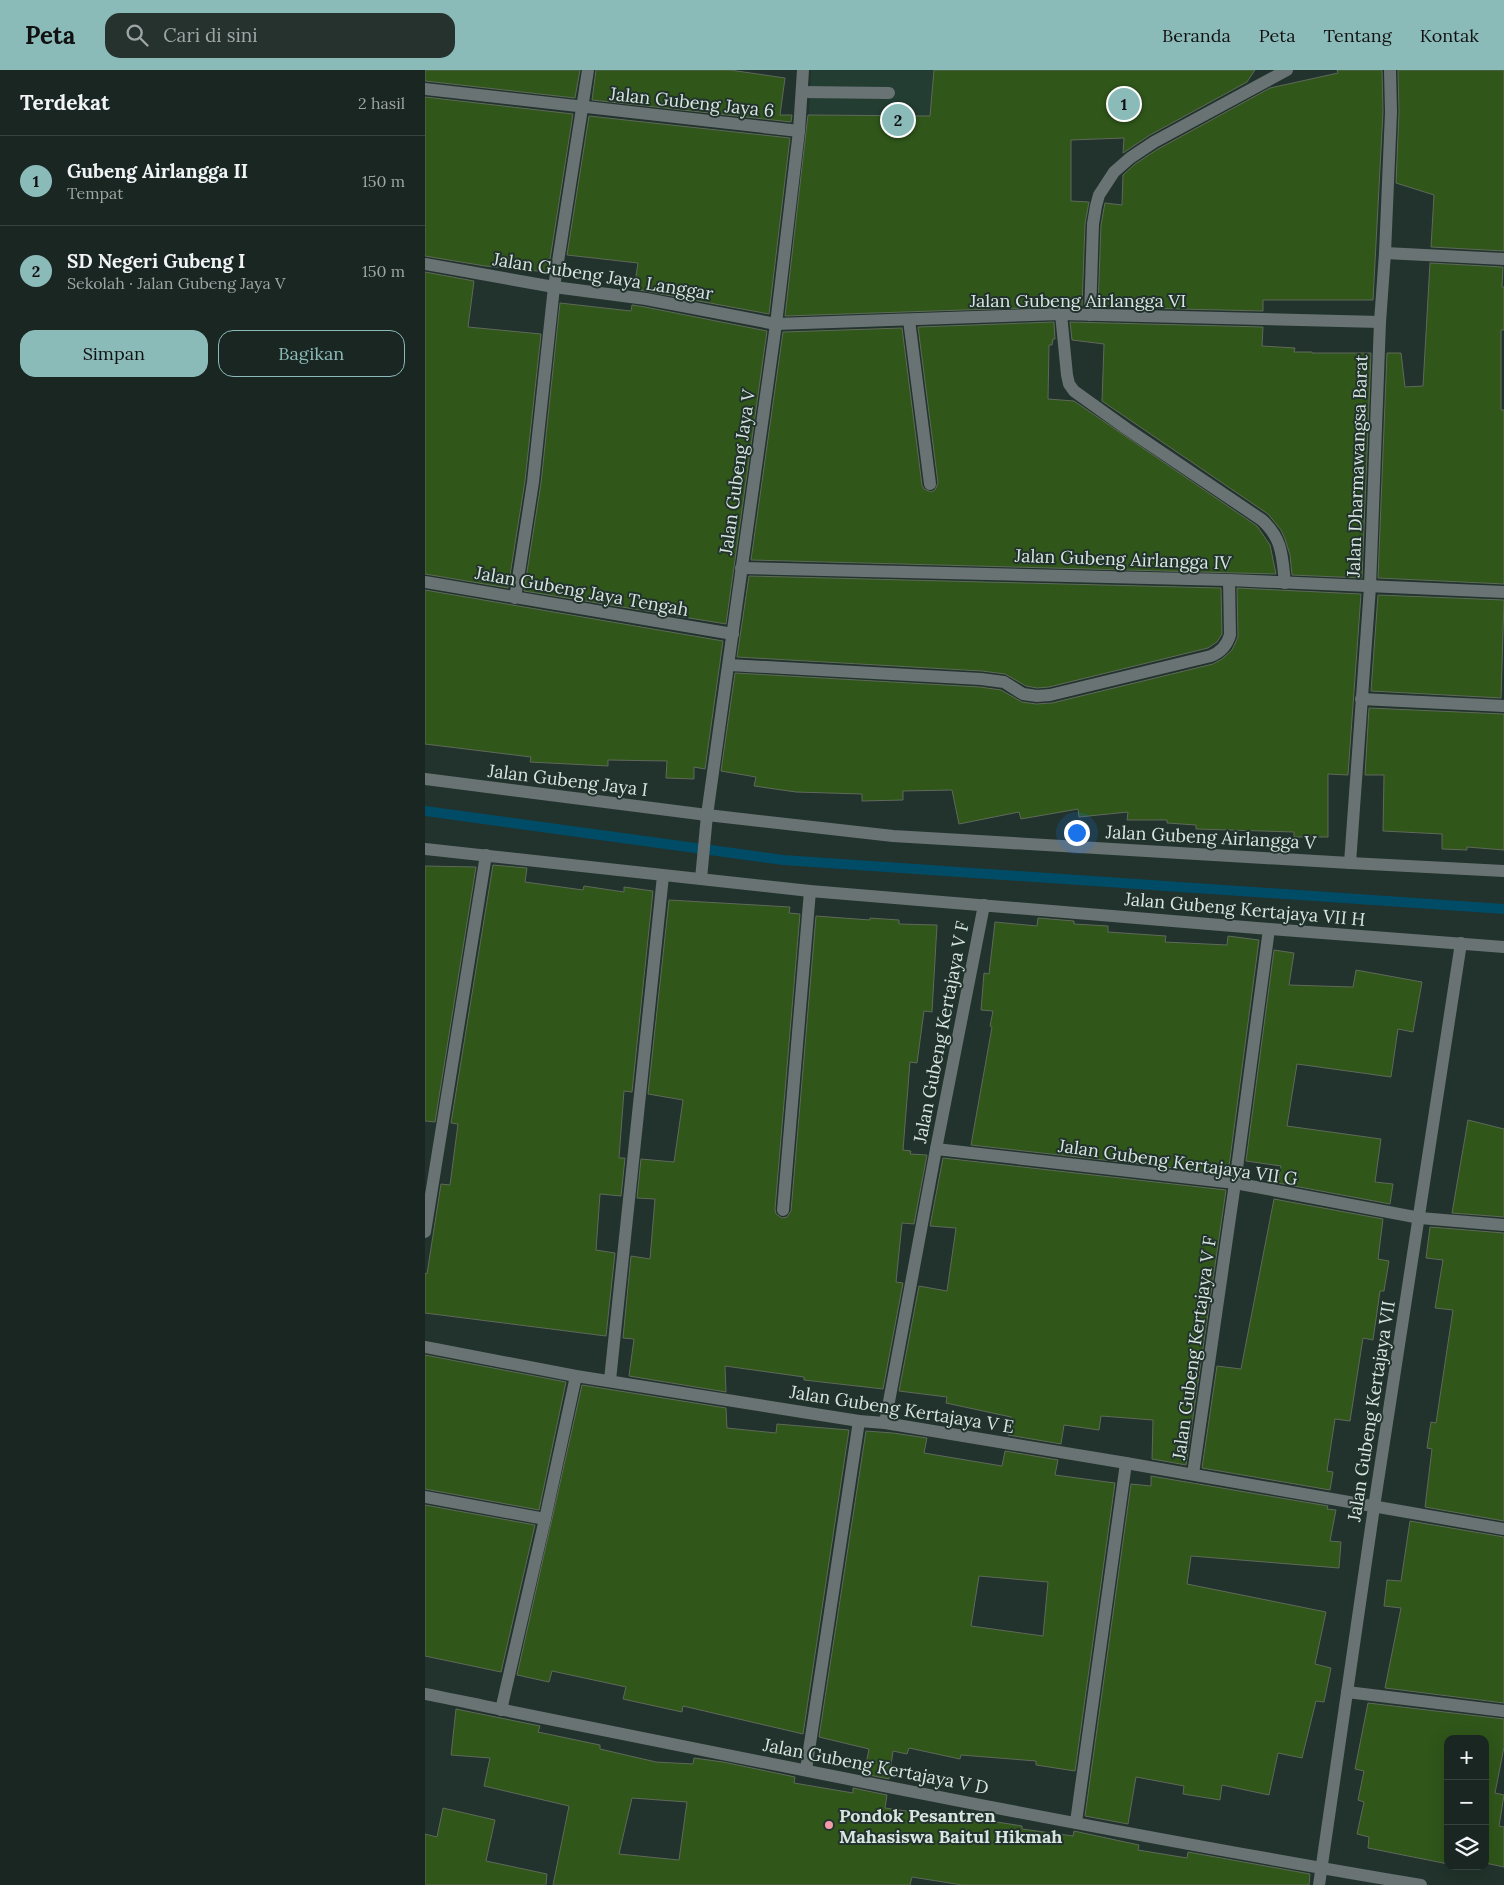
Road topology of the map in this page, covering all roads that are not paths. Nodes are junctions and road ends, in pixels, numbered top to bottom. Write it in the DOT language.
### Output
graph roads {
  1 [pos="588,70"];
  2 [pos="803,70"];
  3 [pos="1287,70"];
  4 [pos="1391,70"];
  5 [pos="425,89"];
  6 [pos="802,92"];
  7 [pos="889,94"];
  8 [pos="583,108"];
  9 [pos="799,131"];
  10 [pos="1385,253"];
  11 [pos="1504,259"];
  12 [pos="425,264"];
  13 [pos="554,287"];
  14 [pos="1061,314"];
  15 [pos="1090,315"];
  16 [pos="909,320"];
  17 [pos="1380,322"];
  18 [pos="775,324"];
  19 [pos="930,484"];
  20 [pos="741,568"];
  21 [pos="1229,580"];
  22 [pos="425,582"];
  23 [pos="1285,583"];
  24 [pos="1370,587"];
  25 [pos="1504,592"];
  26 [pos="515,598"];
  27 [pos="733,634"];
  28 [pos="729,665"];
  29 [pos="1361,699"];
  30 [pos="1504,706"];
  31 [pos="425,779"];
  32 [pos="707,815"];
  33 [pos="425,849"];
  34 [pos="486,855"];
  35 [pos="1350,863"];
  36 [pos="1504,871"];
  37 [pos="663,876"];
  38 [pos="701,879"];
  39 [pos="810,891"];
  40 [pos="984,906"];
  41 [pos="1269,929"];
  42 [pos="1461,943"];
  43 [pos="1504,947"];
  44 [pos="936,1149"];
  45 [pos="1235,1183"];
  46 [pos="783,1210"];
  47 [pos="1419,1218"];
  48 [pos="1504,1225"];
  49 [pos="425,1232"];
  50 [pos="425,1347"];
  51 [pos="576,1376"];
  52 [pos="610,1380"];
  53 [pos="859,1421"];
  54 [pos="885,1423"];
  55 [pos="1126,1463"];
  56 [pos="1193,1474"];
  57 [pos="425,1497"];
  58 [pos="1374,1507"];
  59 [pos="545,1519"];
  60 [pos="1504,1529"];
  61 [pos="1347,1692"];
  62 [pos="425,1694"];
  63 [pos="501,1710"];
  64 [pos="1504,1711"];
  65 [pos="807,1770"];
  66 [pos="1075,1822"];
  67 [pos="1322,1868"];
  68 [pos="1319,1885"];
  69 [pos="1421,1885"];
  1 -- 8 [label="street"];
  2 -- 6 [label="street, Jalan Gubeng Jaya V"];
  3 -- 15 [label="street"];
  4 -- 10 [label="street, Jalan Dharmawangsa Barat"];
  5 -- 8 [label="street, Jalan Gubeng Jaya 6"];
  6 -- 7 [label="street"];
  6 -- 9 [label="street, Jalan Gubeng Jaya V"];
  8 -- 9 [label="street, Jalan Gubeng Jaya 6"];
  8 -- 13 [label="street"];
  9 -- 18 [label="street, Jalan Gubeng Jaya V"];
  10 -- 11 [label="street"];
  10 -- 17 [label="street, Jalan Dharmawangsa Barat"];
  12 -- 13 [label="street, Jalan Gubeng Jaya Langgar"];
  13 -- 18 [label="street, Jalan Gubeng Jaya Langgar"];
  13 -- 26 [label="street"];
  14 -- 15 [label="street, Jalan Gubeng Airlangga VI"];
  14 -- 16 [label="street, Jalan Gubeng Airlangga VI"];
  14 -- 23 [label="street"];
  15 -- 17 [label="street, Jalan Gubeng Airlangga VI"];
  16 -- 18 [label="street, Jalan Gubeng Airlangga VI"];
  16 -- 19 [label="street"];
  17 -- 24 [label="street, Jalan Dharmawangsa Barat"];
  18 -- 20 [label="street, Jalan Gubeng Jaya V"];
  20 -- 21 [label="street, Jalan Gubeng Airlangga IV"];
  20 -- 27 [label="street, Jalan Gubeng Jaya V"];
  21 -- 23 [label="street, Jalan Gubeng Airlangga IV"];
  21 -- 28 [label="street"];
  22 -- 26 [label="street, Jalan Gubeng Jaya Tengah"];
  23 -- 24 [label="street, Jalan Gubeng Airlangga IV"];
  24 -- 25 [label="street, Jalan Gubeng Airlangga IV"];
  24 -- 29 [label="street, Jalan Dharmawangsa Barat"];
  26 -- 27 [label="street, Jalan Gubeng Jaya Tengah"];
  27 -- 28 [label="street, Jalan Gubeng Jaya V"];
  28 -- 32 [label="street, Jalan Gubeng Jaya V"];
  29 -- 30 [label="street"];
  29 -- 35 [label="street, Jalan Dharmawangsa Barat"];
  31 -- 32 [label="street, Jalan Gubeng Jaya I"];
  32 -- 35 [label="street, Jalan Gubeng Airlangga V"];
  32 -- 38 [label="street, Jalan Gubeng Jaya V"];
  33 -- 34 [label="street, Jalan Gubeng Kertajaya V F"];
  34 -- 37 [label="street, Jalan Gubeng Kertajaya V F"];
  34 -- 49 [label="street"];
  35 -- 36 [label="street, Jalan Gubeng Airlangga V"];
  37 -- 38 [label="street, Jalan Gubeng Kertajaya V F"];
  37 -- 52 [label="street"];
  38 -- 39 [label="street, Jalan Gubeng Kertajaya V F"];
  39 -- 40 [label="street, Jalan Gubeng Kertajaya V F"];
  39 -- 46 [label="street"];
  40 -- 41 [label="street, Jalan Gubeng Kertajaya VII H"];
  40 -- 44 [label="street, Jalan Gubeng Kertajaya V F"];
  41 -- 42 [label="street, Jalan Gubeng Kertajaya VII H"];
  41 -- 45 [label="street, Jalan Gubeng Kertajaya V F"];
  42 -- 43 [label="street, Jalan Gubeng Kertajaya VII H"];
  42 -- 47 [label="street, Jalan Gubeng Kertajaya VII"];
  44 -- 45 [label="street, Jalan Gubeng Kertajaya VII G"];
  44 -- 54 [label="street, Jalan Gubeng Kertajaya V F"];
  45 -- 47 [label="street, Jalan Gubeng Kertajaya VII G"];
  45 -- 56 [label="street, Jalan Gubeng Kertajaya V F"];
  47 -- 48 [label="street, Jalan Gubeng Kertajaya VII G"];
  47 -- 58 [label="street, Jalan Gubeng Kertajaya VII"];
  50 -- 51 [label="street, Jalan Gubeng Kertajaya V E"];
  51 -- 52 [label="street, Jalan Gubeng Kertajaya V E"];
  51 -- 59 [label="street"];
  52 -- 53 [label="street, Jalan Gubeng Kertajaya V E"];
  53 -- 54 [label="street, Jalan Gubeng Kertajaya V E"];
  53 -- 65 [label="street"];
  54 -- 55 [label="street, Jalan Gubeng Kertajaya V E"];
  55 -- 56 [label="street, Jalan Gubeng Kertajaya V E"];
  55 -- 66 [label="street"];
  56 -- 58 [label="street, Jalan Gubeng Kertajaya V E"];
  57 -- 59 [label="street"];
  58 -- 60 [label="street, Jalan Gubeng Kertajaya V E"];
  58 -- 61 [label="street, Jalan Gubeng Kertajaya VII"];
  59 -- 63 [label="street"];
  61 -- 64 [label="street"];
  61 -- 67 [label="street, Jalan Gubeng Kertajaya VII"];
  62 -- 63 [label="street, Jalan Gubeng Kertajaya V D"];
  63 -- 65 [label="street, Jalan Gubeng Kertajaya V D"];
  65 -- 66 [label="street, Jalan Gubeng Kertajaya V D"];
  66 -- 67 [label="street, Jalan Gubeng Kertajaya V D"];
  67 -- 68 [label="street, Jalan Gubeng Kertajaya VII"];
  67 -- 69 [label="street, Jalan Gubeng Kertajaya V D"];
}
